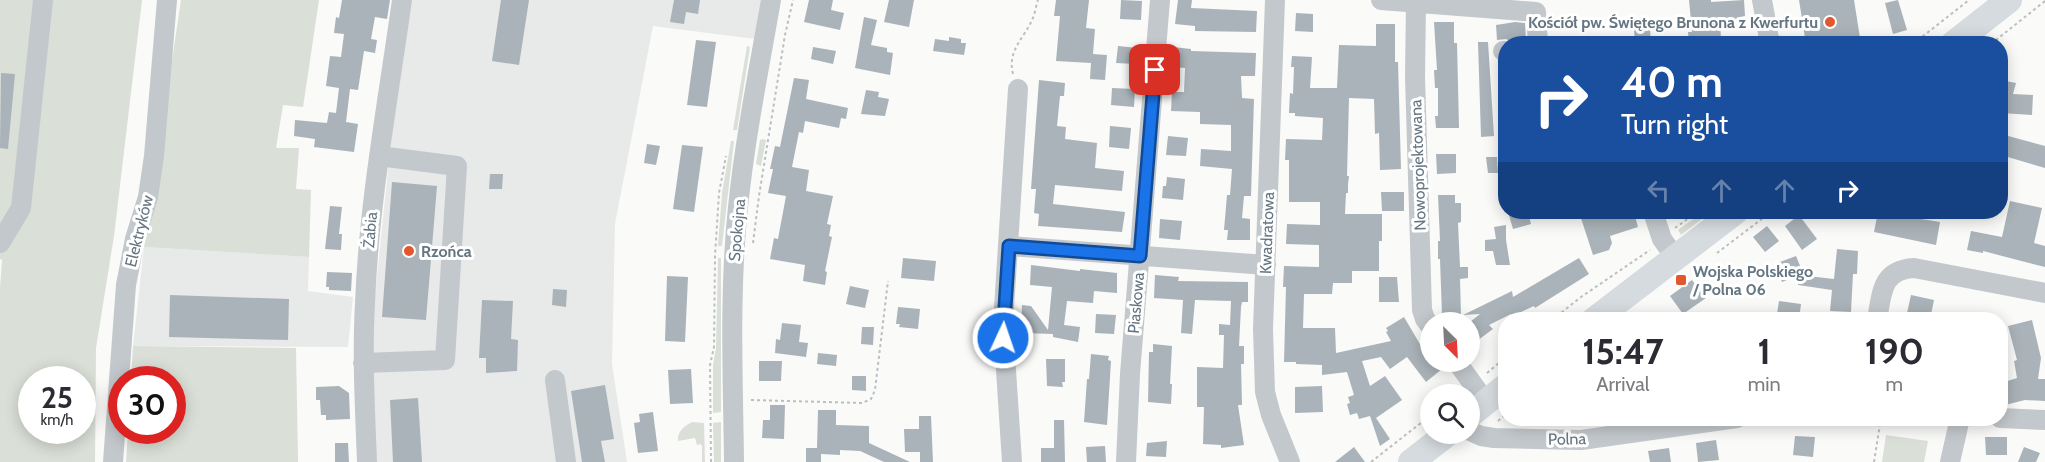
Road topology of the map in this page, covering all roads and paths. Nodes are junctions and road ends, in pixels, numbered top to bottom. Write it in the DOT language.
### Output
graph roads {
  1 [pos="43,0"];
  2 [pos="167,0"];
  3 [pos="402,0"];
  4 [pos="771,0"];
  5 [pos="793,0"];
  6 [pos="1038,0"];
  7 [pos="1160,0"];
  8 [pos="1275,0"];
  9 [pos="1382,0"];
  10 [pos="1762,0"];
  11 [pos="1969,0"];
  12 [pos="2009,0"];
  13 [pos="1416,1"];
  14 [pos="2045,1"];
  15 [pos="1538,36"];
  16 [pos="1769,36"];
  17 [pos="1922,36"];
  18 [pos="1963,36"];
  19 [pos="2000,36"];
  20 [pos="1018,89"];
  21 [pos="380,156"];
  22 [pos="1656,219"];
  23 [pos="1691,219"];
  24 [pos="1721,219"];
  25 [pos="0,243"];
  26 [pos="1009,246"];
  27 [pos="1667,246"];
  28 [pos="752,252"];
  29 [pos="1140,256"];
  30 [pos="1266,265"];
  31 [pos="888,280"];
  32 [pos="2045,293"];
  33 [pos="1423,312"];
  34 [pos="1562,312"];
  35 [pos="1602,312"];
  36 [pos="1878,312"];
  37 [pos="363,363"];
  38 [pos="555,380"];
  39 [pos="1498,392"];
  40 [pos="733,399"];
  41 [pos="1480,406"];
  42 [pos="2008,418"];
  43 [pos="2045,420"];
  44 [pos="1420,424"];
  45 [pos="1680,426"];
  46 [pos="1880,426"];
  47 [pos="1959,426"];
  48 [pos="1480,436"];
  49 [pos="1434,444"];
  50 [pos="113,462"];
  51 [pos="367,462"];
  52 [pos="566,462"];
  53 [pos="734,462"];
  54 [pos="1012,462"];
  55 [pos="1126,462"];
  56 [pos="1290,462"];
  57 [pos="1371,462"];
  58 [pos="1411,462"];
  59 [pos="1874,462"];
  60 [pos="1950,462"];
  1 -- 25 [label="street"];
  2 -- 50 [label="street, Elektryków"];
  3 -- 21 [label="street, Żabia"];
  4 -- 40 [label="street, Spokojna"];
  5 -- 28 [label="path"];
  6 -- 20 [label="path"];
  7 -- 29 [label="street, Piaskowa"];
  8 -- 30 [label="street, Kwadratowa"];
  9 -- 13 [label="street"];
  10 -- 16 [label="street"];
  11 -- 17 [label="path"];
  12 -- 18 [label="main road"];
  13 -- 15 [label="street"];
  13 -- 33 [label="street, Nowoprojektowana"];
  14 -- 19 [label="path"];
  20 -- 26 [label="street"];
  21 -- 37 [label="street, Żabia"];
  21 -- 37 [label="street"];
  22 -- 27 [label="street"];
  23 -- 27 [label="path"];
  24 -- 27 [label="main road"];
  26 -- 29 [label="street"];
  26 -- 54 [label="street"];
  27 -- 34 [label="path"];
  27 -- 35 [label="main road"];
  29 -- 30 [label="street"];
  29 -- 55 [label="street, Piaskowa"];
  30 -- 56 [label="street, Kwadratowa"];
  31 -- 40 [label="path"];
  32 -- 36 [label="street"];
  37 -- 51 [label="street, Żabia"];
  38 -- 52 [label="street"];
  39 -- 41 [label="main road"];
  40 -- 53 [label="street, Spokojna"];
  42 -- 43 [label="street"];
  44 -- 57 [label="path"];
  45 -- 48 [label="street, Polna"];
  46 -- 59 [label="path"];
  47 -- 60 [label="street"];
  49 -- 58 [label="main road"];
}
